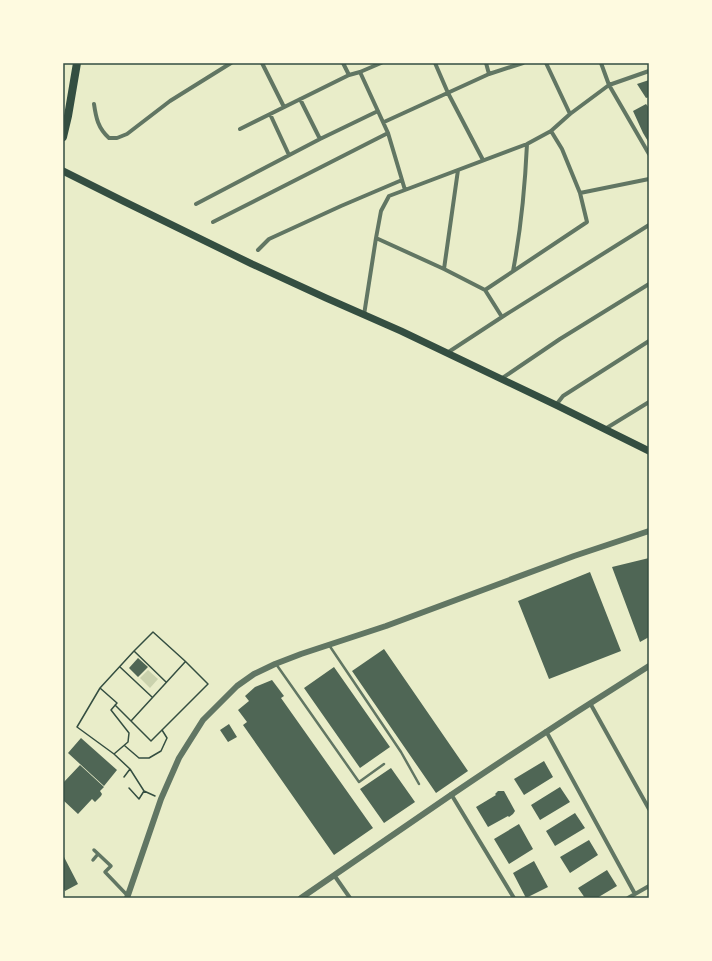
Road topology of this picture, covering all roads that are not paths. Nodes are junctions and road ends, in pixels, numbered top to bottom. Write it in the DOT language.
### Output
graph roads {
  1 [pos="77,63"];
  2 [pos="231,63"];
  3 [pos="262,63"];
  4 [pos="343,63"];
  5 [pos="381,63"];
  6 [pos="435,63"];
  7 [pos="486,63"];
  8 [pos="523,63"];
  9 [pos="546,63"];
  10 [pos="601,63"];
  11 [pos="649,71"];
  12 [pos="360,72"];
  13 [pos="489,74"];
  14 [pos="349,75"];
  15 [pos="609,85"];
  16 [pos="448,93"];
  17 [pos="300,99"];
  18 [pos="94,104"];
  19 [pos="284,107"];
  20 [pos="378,111"];
  21 [pos="270,114"];
  22 [pos="570,114"];
  23 [pos="384,122"];
  24 [pos="240,129"];
  25 [pos="551,131"];
  26 [pos="388,133"];
  27 [pos="63,137"];
  28 [pos="320,139"];
  29 [pos="527,144"];
  30 [pos="649,154"];
  31 [pos="289,155"];
  32 [pos="483,160"];
  33 [pos="458,170"];
  34 [pos="63,171"];
  35 [pos="649,179"];
  36 [pos="402,180"];
  37 [pos="405,190"];
  38 [pos="580,193"];
  39 [pos="196,204"];
  40 [pos="213,222"];
  41 [pos="649,225"];
  42 [pos="376,238"];
  43 [pos="258,250"];
  44 [pos="444,269"];
  45 [pos="513,271"];
  46 [pos="649,284"];
  47 [pos="485,290"];
  48 [pos="364,315"];
  49 [pos="502,317"];
  50 [pos="649,341"];
  51 [pos="447,353"];
  52 [pos="500,379"];
  53 [pos="649,402"];
  54 [pos="556,405"];
  55 [pos="604,429"];
  56 [pos="649,451"];
  57 [pos="649,531"];
  58 [pos="329,645"];
  59 [pos="275,664"];
  60 [pos="649,666"];
  61 [pos="590,703"];
  62 [pos="546,731"];
  63 [pos="384,764"];
  64 [pos="419,784"];
  65 [pos="451,794"];
  66 [pos="649,809"];
  67 [pos="94,850"];
  68 [pos="98,854"];
  69 [pos="107,855"];
  70 [pos="103,859"];
  71 [pos="93,860"];
  72 [pos="334,876"];
  73 [pos="649,886"];
  74 [pos="635,894"];
  75 [pos="127,897"];
  76 [pos="301,898"];
  77 [pos="350,898"];
  78 [pos="514,898"];
  79 [pos="628,898"];
  1 -- 27 [label="highway"];
  2 -- 18 [label="street"];
  3 -- 19 [label="street"];
  4 -- 14 [label="street"];
  5 -- 12 [label="street"];
  6 -- 16 [label="street"];
  7 -- 13 [label="street"];
  8 -- 13 [label="street"];
  9 -- 22 [label="street"];
  10 -- 15 [label="street"];
  11 -- 15 [label="street"];
  12 -- 14 [label="street"];
  12 -- 20 [label="street"];
  13 -- 16 [label="street"];
  14 -- 17 [label="street"];
  15 -- 22 [label="street"];
  15 -- 30 [label="street"];
  16 -- 23 [label="street"];
  16 -- 32 [label="street"];
  17 -- 19 [label="street"];
  17 -- 28 [label="street"];
  19 -- 21 [label="street"];
  20 -- 23 [label="street"];
  20 -- 28 [label="street"];
  21 -- 24 [label="street"];
  21 -- 31 [label="street"];
  22 -- 25 [label="street"];
  23 -- 26 [label="street"];
  25 -- 29 [label="street"];
  25 -- 38 [label="street"];
  26 -- 36 [label="street"];
  26 -- 40 [label="street"];
  28 -- 31 [label="street"];
  29 -- 32 [label="street"];
  29 -- 45 [label="street"];
  31 -- 39 [label="street"];
  32 -- 33 [label="street"];
  33 -- 37 [label="street"];
  33 -- 44 [label="street"];
  34 -- 48 [label="main road"];
  35 -- 38 [label="street"];
  36 -- 37 [label="street"];
  36 -- 43 [label="street"];
  37 -- 42 [label="street"];
  38 -- 45 [label="street"];
  41 -- 49 [label="street"];
  42 -- 44 [label="street"];
  42 -- 48 [label="street"];
  44 -- 47 [label="street"];
  45 -- 47 [label="street"];
  46 -- 52 [label="street"];
  47 -- 49 [label="street"];
  48 -- 51 [label="main road"];
  49 -- 51 [label="street"];
  50 -- 54 [label="street"];
  51 -- 52 [label="main road"];
  52 -- 54 [label="main road"];
  53 -- 55 [label="street"];
  54 -- 55 [label="main road"];
  55 -- 56 [label="main road"];
  57 -- 58 [label="street"];
  58 -- 59 [label="street"];
  58 -- 64 [label="lane"];
  59 -- 63 [label="lane"];
  59 -- 75 [label="street"];
  60 -- 61 [label="street"];
  61 -- 62 [label="street"];
  61 -- 66 [label="street"];
  62 -- 65 [label="street"];
  62 -- 74 [label="street"];
  65 -- 72 [label="street"];
  65 -- 78 [label="street"];
  67 -- 68 [label="street"];
  68 -- 70 [label="street"];
  68 -- 71 [label="street"];
  69 -- 70 [label="street"];
  70 -- 75 [label="street"];
  72 -- 76 [label="street"];
  72 -- 77 [label="street"];
  73 -- 74 [label="street"];
  74 -- 79 [label="street"];
}
